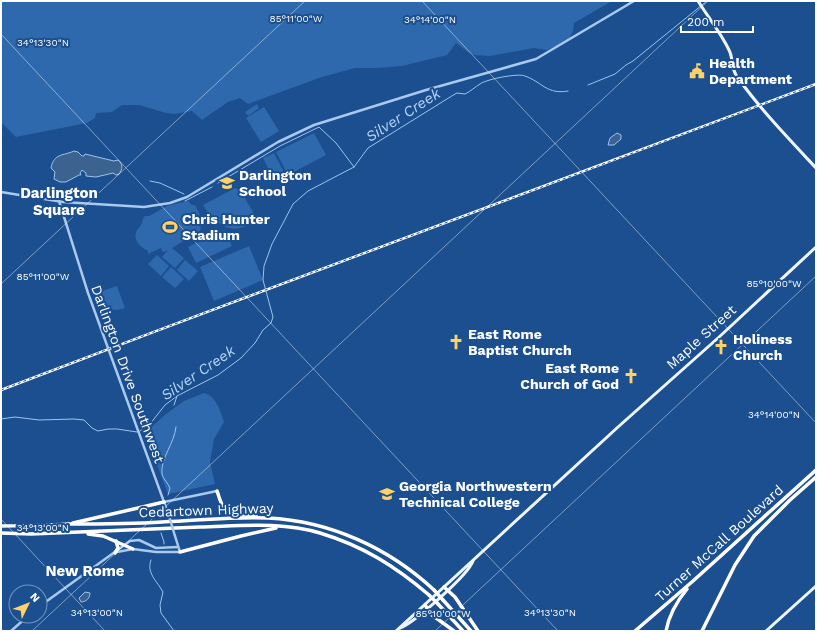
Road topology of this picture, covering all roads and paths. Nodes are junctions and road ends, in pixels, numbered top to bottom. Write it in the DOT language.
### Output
graph roads {
  1 [pos="634,1"];
  2 [pos="698,1"];
  3 [pos="816,168"];
  4 [pos="1,192"];
  5 [pos="59,201"];
  6 [pos="816,247"];
  7 [pos="816,470"];
  8 [pos="816,477"];
  9 [pos="217,491"];
  10 [pos="164,502"];
  11 [pos="267,518"];
  12 [pos="66,524"];
  13 [pos="1,526"];
  14 [pos="283,527"];
  15 [pos="81,532"];
  16 [pos="1,533"];
  17 [pos="115,540"];
  18 [pos="125,545"];
  19 [pos="178,547"];
  20 [pos="133,549"];
  21 [pos="180,552"];
  22 [pos="114,553"];
  23 [pos="473,561"];
  24 [pos="703,572"];
  25 [pos="816,586"];
  26 [pos="444,587"];
  27 [pos="448,590"];
  28 [pos="431,596"];
  29 [pos="719,598"];
  30 [pos="48,600"];
  31 [pos="426,606"];
  32 [pos="18,624"];
  33 [pos="10,631"];
  34 [pos="396,631"];
  35 [pos="454,631"];
  36 [pos="463,631"];
  37 [pos="472,631"];
  38 [pos="478,631"];
  39 [pos="635,631"];
  40 [pos="666,631"];
  41 [pos="702,631"];
  42 [pos="705,631"];
  43 [pos="766,631"];
  1 -- 5 [label="street"];
  2 -- 3 [label="main road"];
  4 -- 5 [label="street"];
  5 -- 10 [label="street, Darlington Drive Southwest"];
  6 -- 23 [label="main road, Maple Street"];
  7 -- 24 [label="highway, Turner McCall Boulevard"];
  8 -- 29 [label="highway, Turner McCall Boulevard"];
  9 -- 10 [label="street"];
  9 -- 11 [label="highway"];
  10 -- 12 [label="highway"];
  10 -- 19 [label="street, Darlington Drive Southwest, bridge"];
  11 -- 12 [label="highway, Cedartown Highway"];
  11 -- 37 [label="highway, Cedartown Highway, bridge"];
  12 -- 13 [label="highway, Cedartown Highway"];
  14 -- 15 [label="highway, Cedartown Highway"];
  14 -- 21 [label="highway"];
  14 -- 28 [label="highway, Cedartown Highway"];
  15 -- 16 [label="highway, Cedartown Highway"];
  15 -- 17 [label="highway"];
  17 -- 18 [label="highway"];
  17 -- 22 [label="highway"];
  18 -- 19 [label="street"];
  18 -- 20 [label="highway"];
  18 -- 22 [label="street"];
  19 -- 21 [label="street, Darlington Drive Southwest"];
  20 -- 21 [label="street"];
  20 -- 22 [label="street"];
  22 -- 30 [label="street"];
  23 -- 26 [label="main road"];
  23 -- 27 [label="main road"];
  24 -- 39 [label="highway, Turner McCall Boulevard"];
  24 -- 40 [label="highway"];
  25 -- 43 [label="main road"];
  26 -- 27 [label="highway"];
  26 -- 28 [label="main road"];
  27 -- 31 [label="main road"];
  27 -- 38 [label="highway"];
  28 -- 31 [label="main road"];
  28 -- 36 [label="highway, Cedartown Highway, bridge"];
  29 -- 41 [label="highway, Turner McCall Boulevard"];
  29 -- 42 [label="highway"];
  31 -- 34 [label="main road"];
  31 -- 35 [label="highway"];
  32 -- 33 [label="street"];
}
